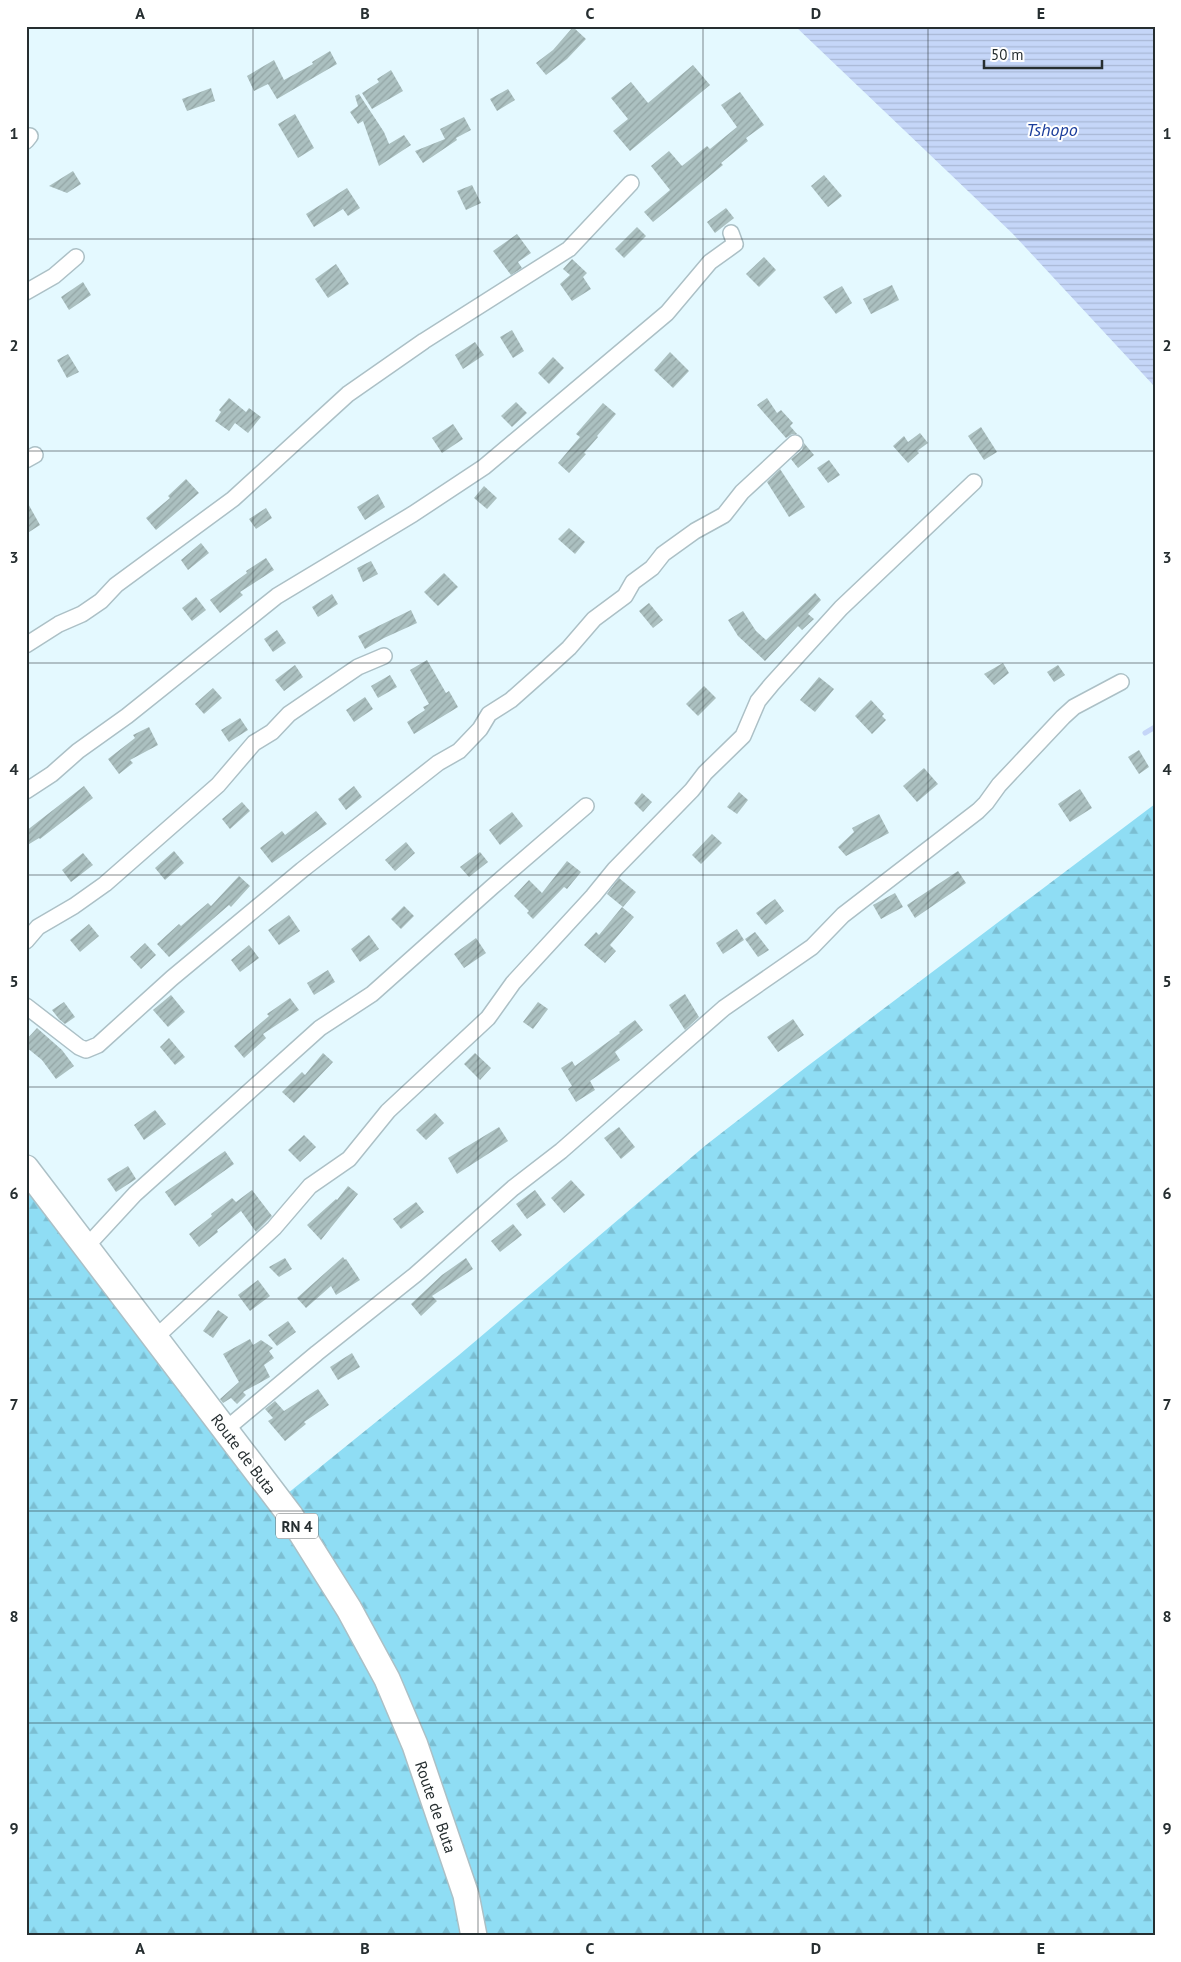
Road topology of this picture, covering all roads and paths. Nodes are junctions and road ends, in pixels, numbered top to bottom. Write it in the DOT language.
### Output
graph roads {
  1 [pos="631,182"];
  2 [pos="731,233"];
  3 [pos="76,258"];
  4 [pos="26,292"];
  5 [pos="795,443"];
  6 [pos="974,482"];
  7 [pos="26,645"];
  8 [pos="384,656"];
  9 [pos="1121,682"];
  10 [pos="26,791"];
  11 [pos="586,806"];
  12 [pos="26,941"];
  13 [pos="26,1006"];
  14 [pos="26,1168"];
  15 [pos="86,1247"];
  16 [pos="156,1338"];
  17 [pos="226,1430"];
  18 [pos="474,1936"];
  1 -- 7 [label="street"];
  2 -- 10 [label="street"];
  3 -- 4 [label="street"];
  5 -- 13 [label="street"];
  6 -- 16 [label="street"];
  8 -- 12 [label="street"];
  9 -- 17 [label="street"];
  11 -- 15 [label="street"];
  14 -- 15 [label="highway, Route de Buta / RN 4"];
  15 -- 16 [label="highway, Route de Buta / RN 4"];
  16 -- 17 [label="highway, Route de Buta / RN 4"];
  17 -- 18 [label="highway, Route de Buta / RN 4"];
}
